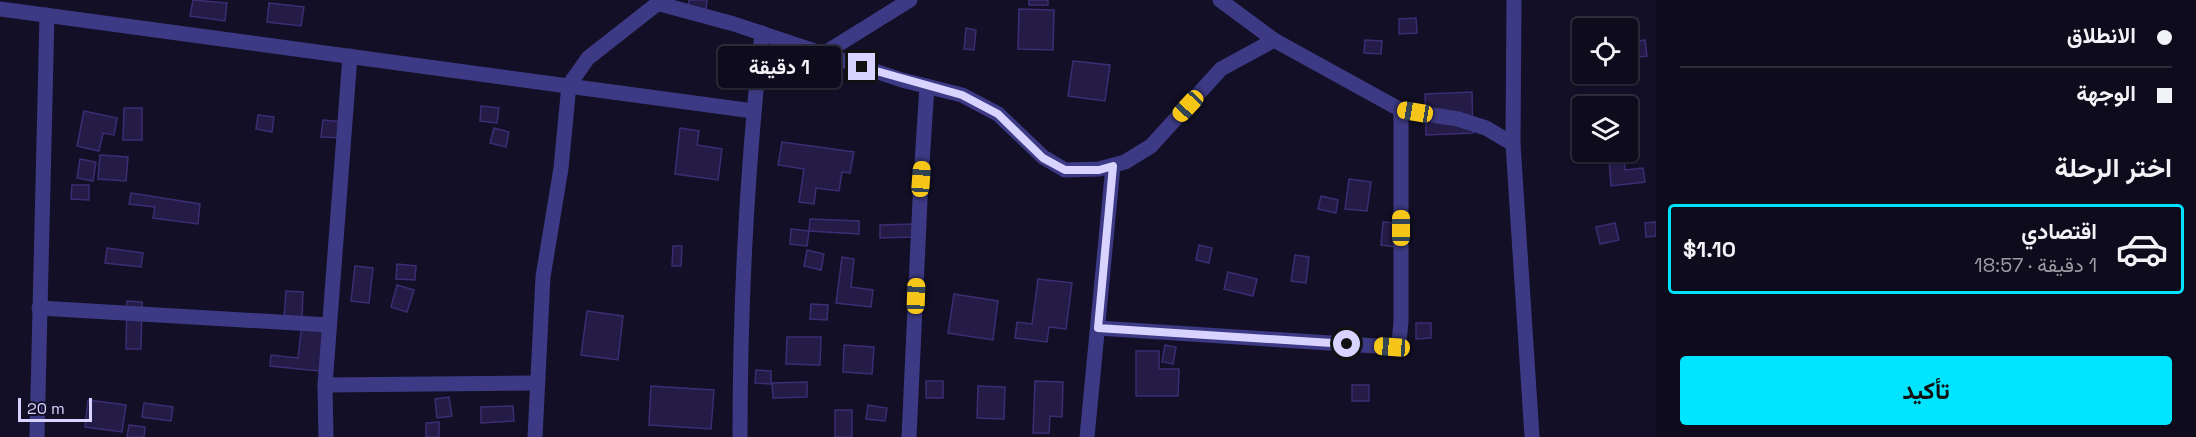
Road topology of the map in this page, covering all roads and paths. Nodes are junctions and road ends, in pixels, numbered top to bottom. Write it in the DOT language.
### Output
graph roads {
  1 [pos="910,0"];
  2 [pos="1220,0"];
  3 [pos="1514,0"];
  4 [pos="661,2"];
  5 [pos="0,9"];
  6 [pos="47,15"];
  7 [pos="762,33"];
  8 [pos="1274,40"];
  9 [pos="823,54"];
  10 [pos="350,56"];
  11 [pos="569,85"];
  12 [pos="927,86"];
  13 [pos="1401,110"];
  14 [pos="753,111"];
  15 [pos="1513,144"];
  16 [pos="1113,166"];
  17 [pos="39,308"];
  18 [pos="329,325"];
  19 [pos="1098,328"];
  20 [pos="535,382"];
  21 [pos="325,385"];
  22 [pos="37,437"];
  23 [pos="326,437"];
  24 [pos="535,437"];
  25 [pos="741,437"];
  26 [pos="909,437"];
  27 [pos="1087,437"];
  28 [pos="1532,437"];
  1 -- 9 [label="street"];
  2 -- 8 [label="street"];
  3 -- 15 [label="street"];
  4 -- 7 [label="street"];
  4 -- 11 [label="street"];
  5 -- 6 [label="street"];
  6 -- 10 [label="street"];
  6 -- 17 [label="street"];
  7 -- 9 [label="street"];
  7 -- 14 [label="street"];
  8 -- 13 [label="street"];
  8 -- 16 [label="street"];
  9 -- 12 [label="street"];
  10 -- 11 [label="street"];
  10 -- 18 [label="street"];
  11 -- 14 [label="street"];
  11 -- 20 [label="street"];
  12 -- 16 [label="street"];
  12 -- 26 [label="street"];
  13 -- 15 [label="street"];
  13 -- 19 [label="street"];
  14 -- 25 [label="street"];
  15 -- 28 [label="street"];
  16 -- 19 [label="street"];
  17 -- 18 [label="street"];
  17 -- 22 [label="street"];
  18 -- 21 [label="street"];
  19 -- 27 [label="street"];
  20 -- 21 [label="street"];
  20 -- 24 [label="street"];
  21 -- 23 [label="street"];
}
